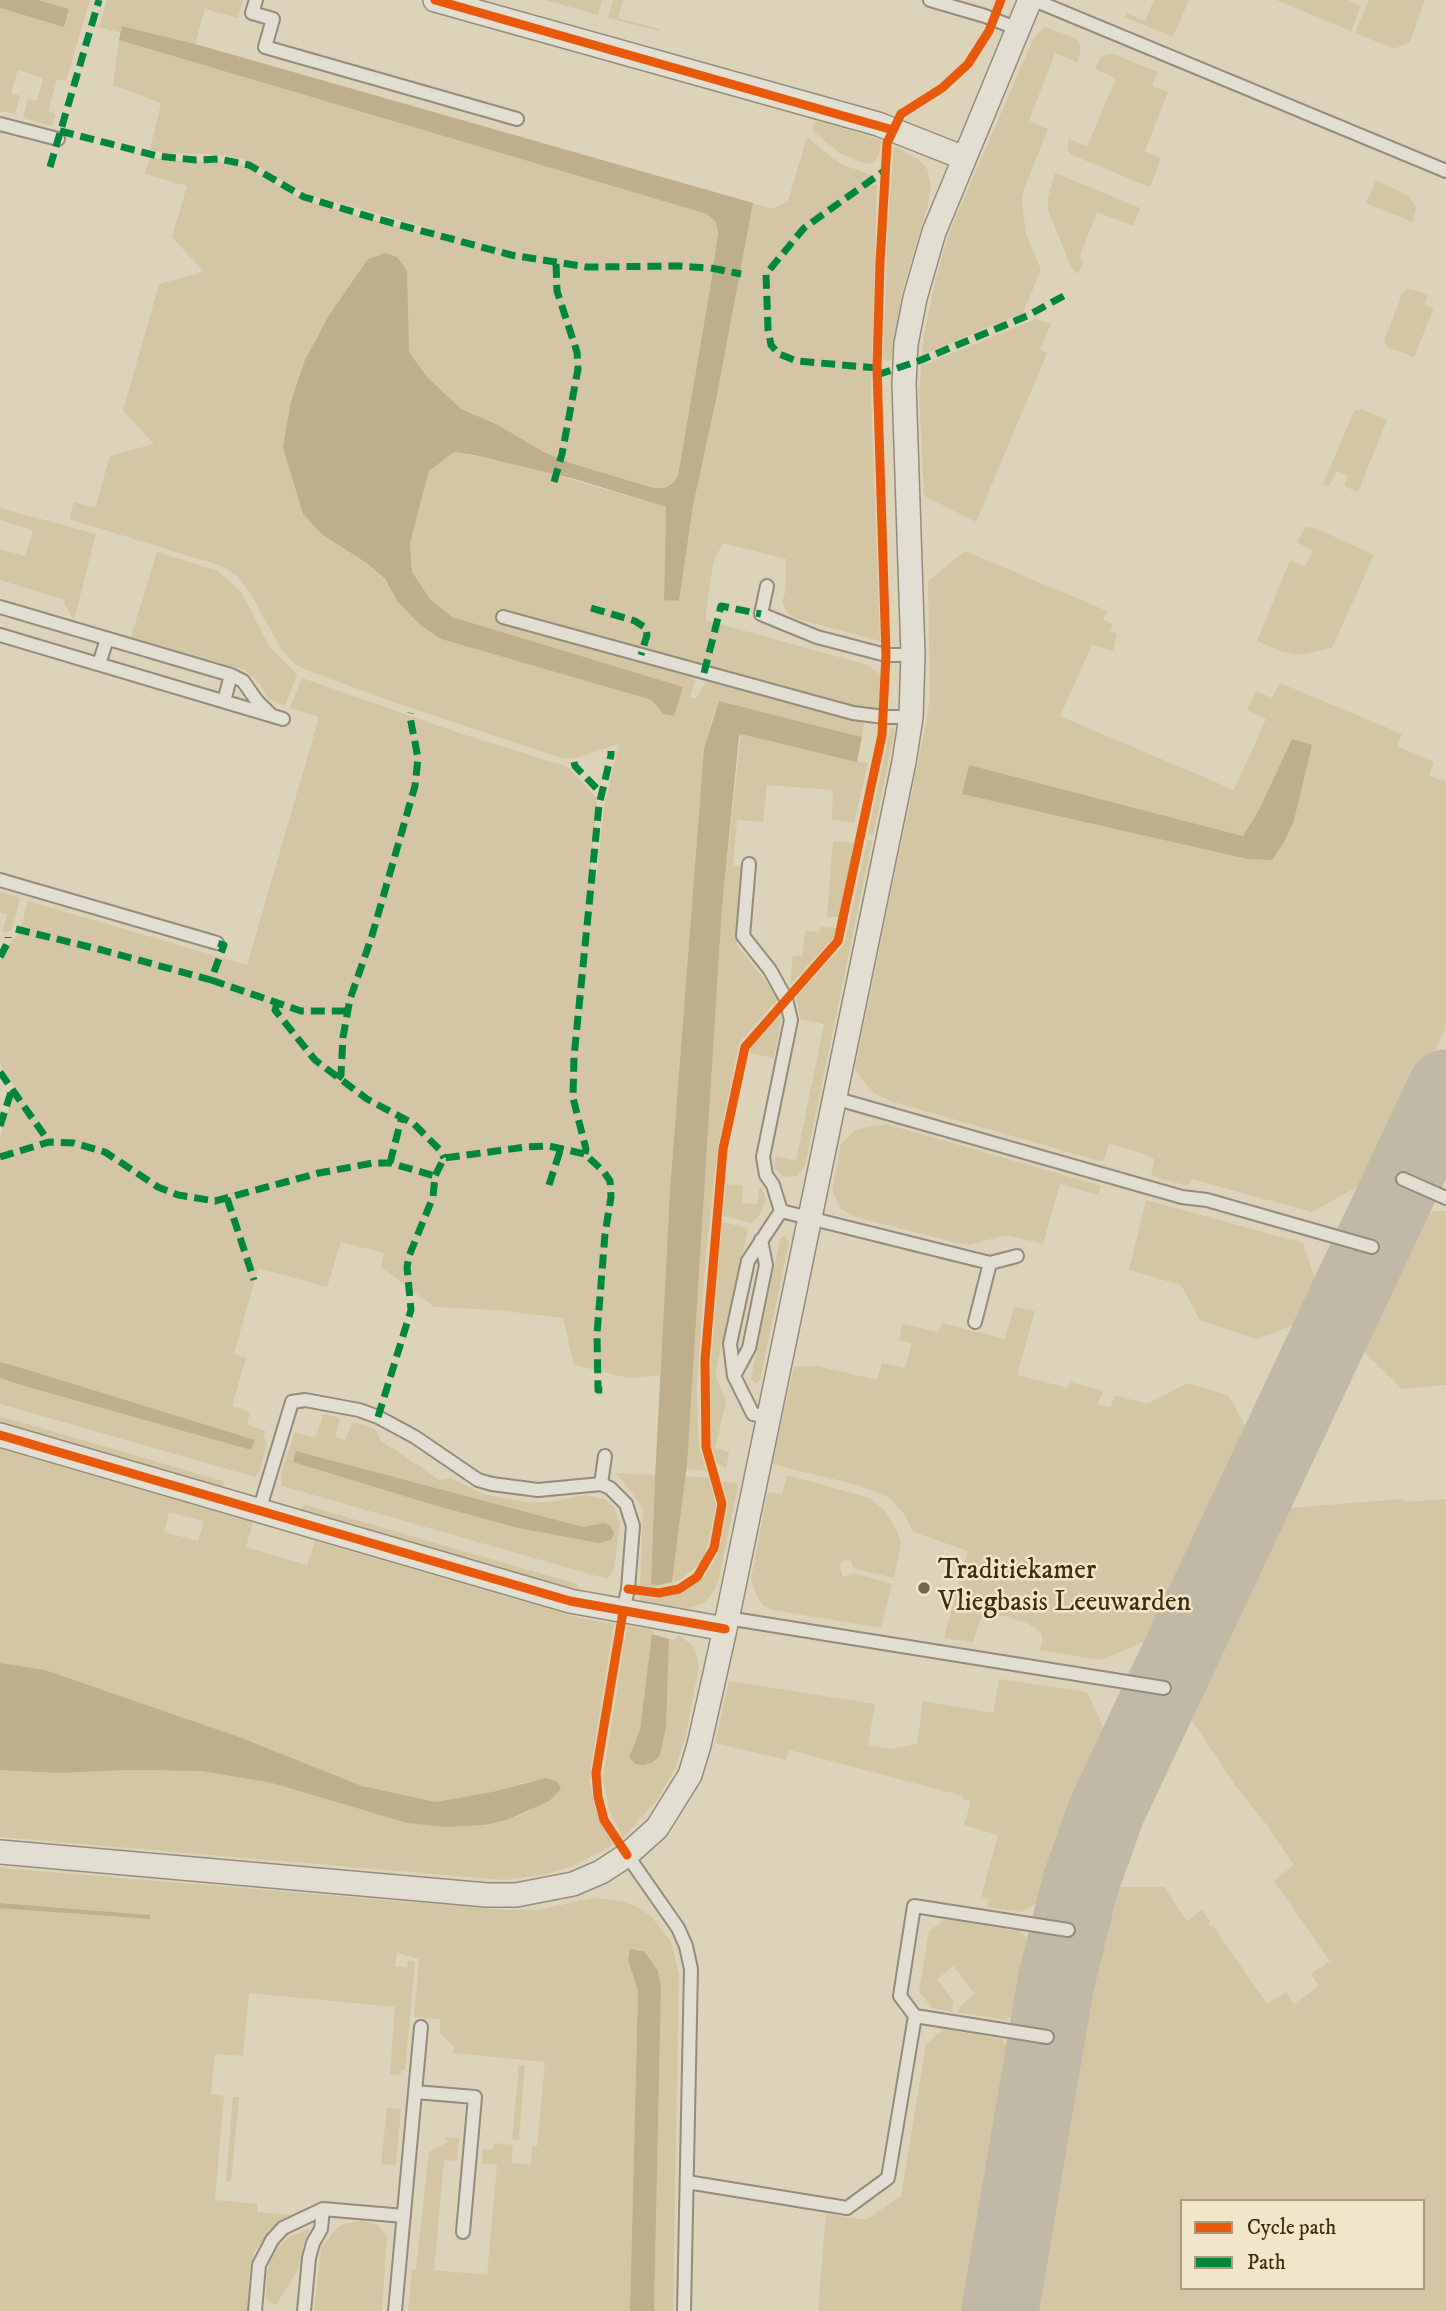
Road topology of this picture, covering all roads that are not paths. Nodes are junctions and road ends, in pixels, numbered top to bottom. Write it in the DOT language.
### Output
graph roads {
  1 [pos="256,0"];
  2 [pos="435,0"];
  3 [pos="930,0"];
  4 [pos="1032,0"];
  5 [pos="1018,29"];
  6 [pos="517,119"];
  7 [pos="0,124"];
  8 [pos="58,139"];
  9 [pos="964,158"];
  10 [pos="1446,171"];
  11 [pos="767,586"];
  12 [pos="0,607"];
  13 [pos="503,617"];
  14 [pos="0,635"];
  15 [pos="107,639"];
  16 [pos="913,655"];
  17 [pos="99,664"];
  18 [pos="231,675"];
  19 [pos="224,701"];
  20 [pos="911,717"];
  21 [pos="749,864"];
  22 [pos="0,880"];
  23 [pos="217,943"];
  24 [pos="834,1098"];
  25 [pos="1403,1179"];
  26 [pos="1446,1198"];
  27 [pos="781,1211"];
  28 [pos="809,1217"];
  29 [pos="761,1240"];
  30 [pos="1371,1247"];
  31 [pos="1017,1256"];
  32 [pos="990,1264"];
  33 [pos="975,1322"];
  34 [pos="734,1376"];
  35 [pos="768,1417"];
  36 [pos="0,1435"];
  37 [pos="605,1456"];
  38 [pos="601,1483"];
  39 [pos="259,1511"];
  40 [pos="624,1612"];
  41 [pos="726,1623"];
  42 [pos="1164,1688"];
  43 [pos="0,1852"];
  44 [pos="627,1855"];
  45 [pos="1068,1930"];
  46 [pos="915,2016"];
  47 [pos="421,2027"];
  48 [pos="1047,2038"];
  49 [pos="415,2092"];
  50 [pos="687,2182"];
  51 [pos="323,2209"];
  52 [pos="404,2216"];
  53 [pos="463,2232"];
  54 [pos="255,2311"];
  55 [pos="304,2311"];
  56 [pos="395,2311"];
  57 [pos="684,2311"];
  1 -- 6 [label="lane"];
  2 -- 9 [label="street"];
  3 -- 5 [label="lane"];
  4 -- 5 [label="street"];
  4 -- 10 [label="lane"];
  5 -- 9 [label="street"];
  7 -- 8 [label="lane"];
  9 -- 16 [label="street"];
  11 -- 16 [label="lane"];
  12 -- 15 [label="lane"];
  13 -- 20 [label="lane"];
  14 -- 17 [label="lane"];
  15 -- 17 [label="lane"];
  15 -- 18 [label="lane"];
  16 -- 20 [label="street"];
  17 -- 19 [label="lane"];
  18 -- 19 [label="lane"];
  18 -- 19 [label="lane"];
  20 -- 24 [label="street"];
  21 -- 27 [label="lane"];
  22 -- 23 [label="lane"];
  24 -- 28 [label="street"];
  24 -- 30 [label="lane"];
  25 -- 26 [label="lane"];
  27 -- 28 [label="lane"];
  27 -- 29 [label="lane"];
  28 -- 32 [label="lane"];
  28 -- 35 [label="street"];
  29 -- 34 [label="lane"];
  29 -- 34 [label="lane"];
  31 -- 32 [label="lane"];
  32 -- 33 [label="lane"];
  34 -- 35 [label="lane"];
  35 -- 41 [label="street"];
  36 -- 39 [label="street"];
  37 -- 38 [label="lane"];
  38 -- 39 [label="lane"];
  38 -- 40 [label="lane"];
  39 -- 40 [label="street"];
  40 -- 41 [label="street"];
  41 -- 42 [label="lane"];
  41 -- 44 [label="street"];
  43 -- 44 [label="street"];
  44 -- 50 [label="lane"];
  45 -- 46 [label="lane"];
  46 -- 48 [label="lane"];
  46 -- 50 [label="lane"];
  47 -- 49 [label="lane"];
  49 -- 52 [label="lane"];
  49 -- 53 [label="lane"];
  50 -- 57 [label="lane"];
  51 -- 52 [label="lane"];
  51 -- 54 [label="lane"];
  51 -- 55 [label="lane"];
  52 -- 56 [label="lane"];
}
